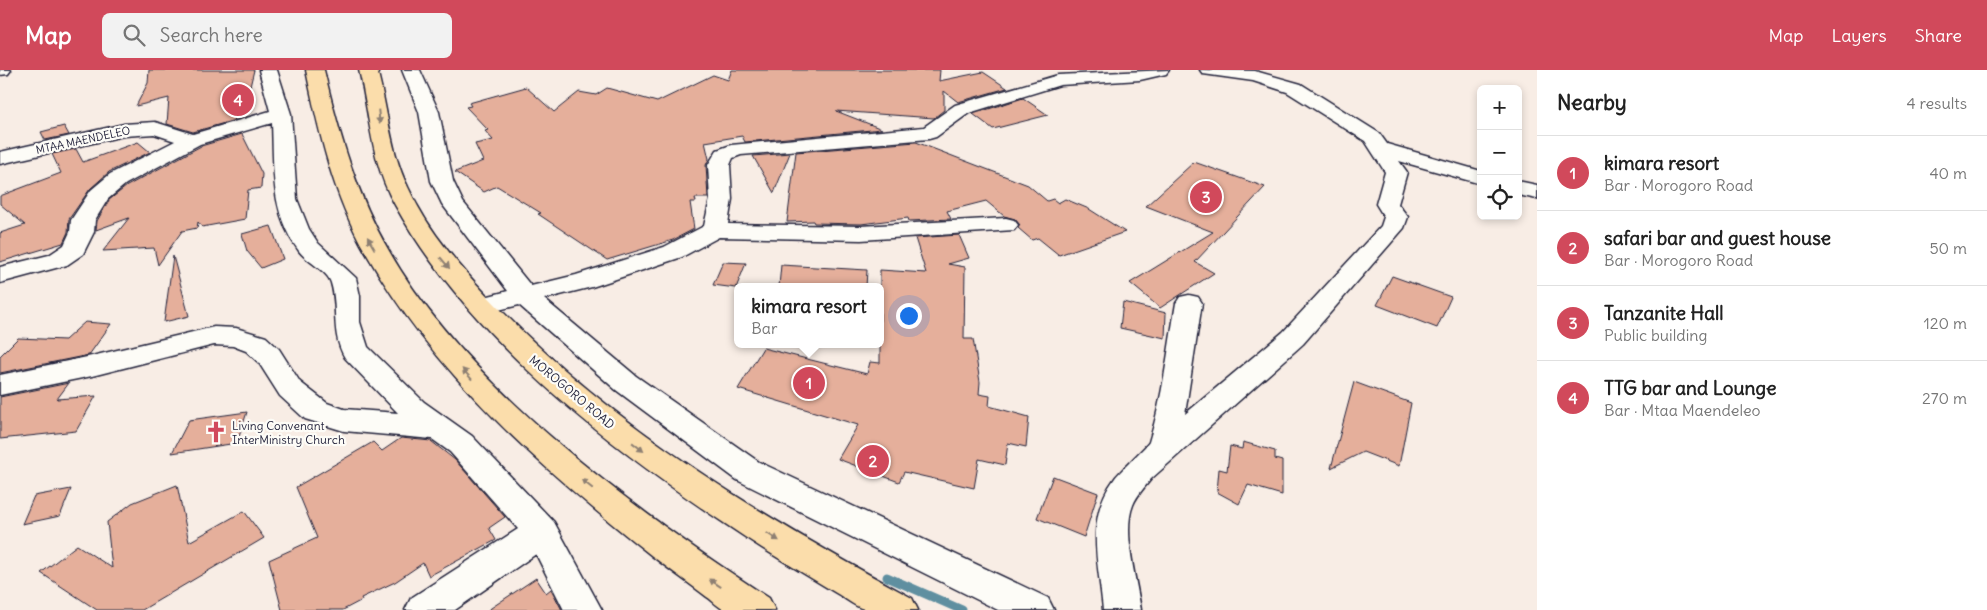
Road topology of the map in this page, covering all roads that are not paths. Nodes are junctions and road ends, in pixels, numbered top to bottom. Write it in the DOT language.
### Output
graph roads {
  1 [pos="268,70"];
  2 [pos="315,70"];
  3 [pos="368,70"];
  4 [pos="411,70"];
  5 [pos="1160,70"];
  6 [pos="1209,70"];
  7 [pos="281,114"];
  8 [pos="193,140"];
  9 [pos="1381,149"];
  10 [pos="0,158"];
  11 [pos="1477,177"];
  12 [pos="1522,189"];
  13 [pos="1537,192"];
  14 [pos="1006,224"];
  15 [pos="715,230"];
  16 [pos="0,275"];
  17 [pos="525,296"];
  18 [pos="1189,303"];
  19 [pos="482,306"];
  20 [pos="0,385"];
  21 [pos="437,428"];
  22 [pos="1163,450"];
  23 [pos="542,532"];
  24 [pos="424,610"];
  25 [pos="583,610"];
  26 [pos="756,610"];
  27 [pos="899,610"];
  28 [pos="1035,610"];
  29 [pos="1122,610"];
  1 -- 7 [label="street"];
  26 -- 2 [label="highway, one-way"];
  3 -- 19 [label="highway, MOROGORO ROAD, one-way"];
  4 -- 17 [label="street"];
  5 -- 15 [label="street"];
  6 -- 9 [label="street"];
  7 -- 8 [label="street"];
  7 -- 21 [label="street"];
  8 -- 10 [label="street, MTAA MAENDELEO"];
  8 -- 16 [label="street"];
  9 -- 11 [label="street"];
  9 -- 22 [label="street"];
  12 -- 13 [label="street"];
  14 -- 15 [label="street"];
  15 -- 17 [label="street"];
  17 -- 19 [label="street"];
  17 -- 28 [label="street"];
  18 -- 22 [label="street"];
  19 -- 27 [label="highway, MOROGORO ROAD, one-way"];
  20 -- 21 [label="street"];
  21 -- 23 [label="street"];
  22 -- 29 [label="street"];
  23 -- 24 [label="street"];
  23 -- 25 [label="street"];
}
